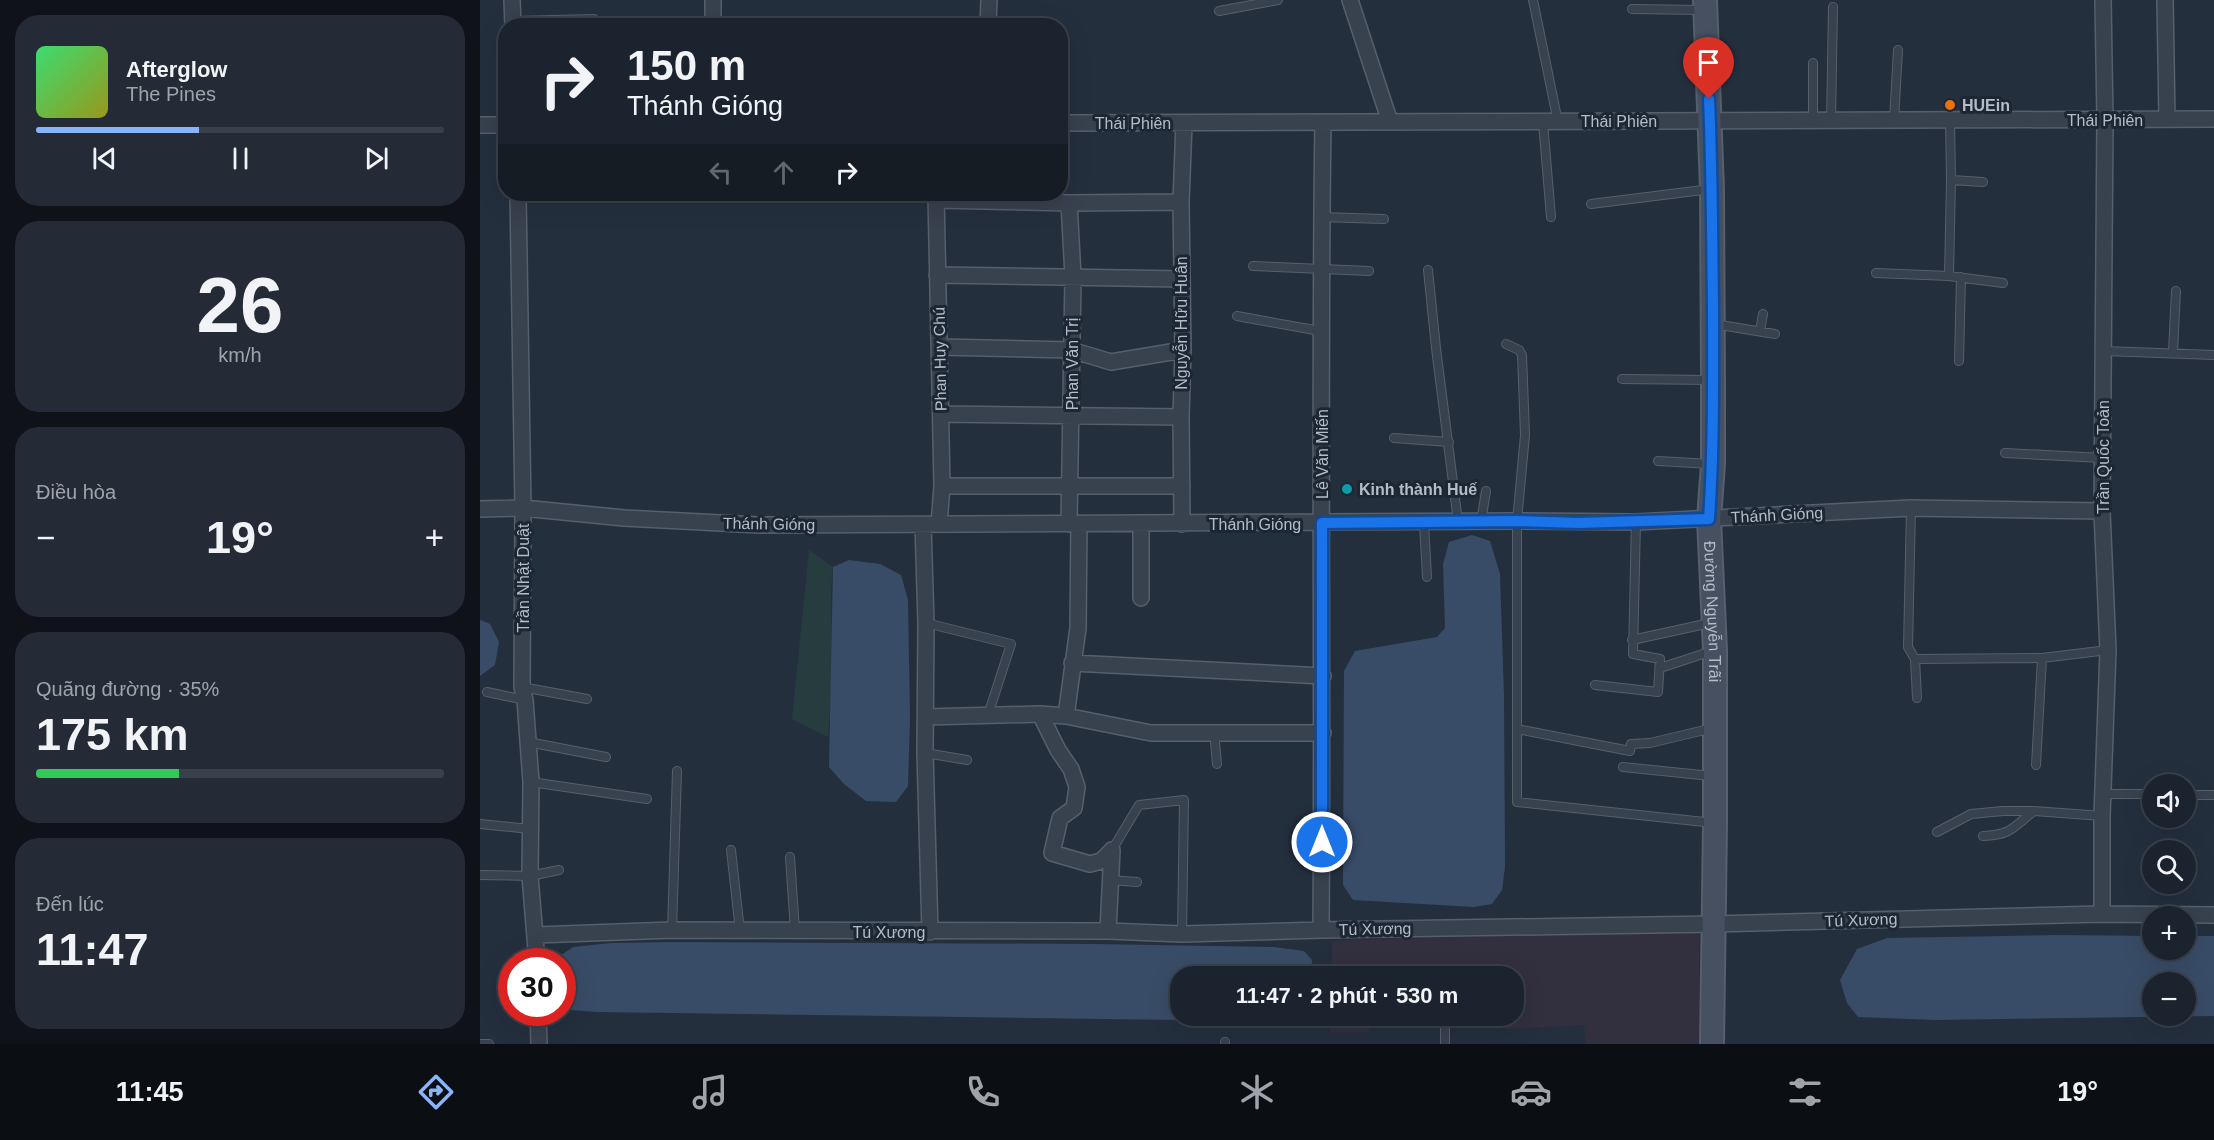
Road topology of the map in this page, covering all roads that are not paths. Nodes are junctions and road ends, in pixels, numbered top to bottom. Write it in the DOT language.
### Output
graph roads {
  1 [pos="512,0"];
  2 [pos="713,0"];
  3 [pos="989,0"];
  4 [pos="1278,0"];
  5 [pos="1350,0"];
  6 [pos="1533,0"];
  7 [pos="2103,0"];
  8 [pos="2165,0"];
  9 [pos="1706,5"];
  10 [pos="1833,7"];
  11 [pos="1632,9"];
  12 [pos="1219,11"];
  13 [pos="513,18"];
  14 [pos="713,18"];
  15 [pos="988,18"];
  16 [pos="1898,50"];
  17 [pos="1813,63"];
  18 [pos="2214,119"];
  19 [pos="1894,120"];
  20 [pos="1950,120"];
  21 [pos="2105,120"];
  22 [pos="2167,120"];
  23 [pos="1710,121"];
  24 [pos="1813,121"];
  25 [pos="1831,121"];
  26 [pos="1323,122"];
  27 [pos="1390,122"];
  28 [pos="1550,122"];
  29 [pos="1068,123"];
  30 [pos="1184,123"];
  31 [pos="480,125"];
  32 [pos="498,125"];
  33 [pos="1951,180"];
  34 [pos="1983,182"];
  35 [pos="1712,189"];
  36 [pos="518,201"];
  37 [pos="936,201"];
  38 [pos="1025,201"];
  39 [pos="1181,202"];
  40 [pos="1069,203"];
  41 [pos="1591,204"];
  42 [pos="1322,217"];
  43 [pos="1551,217"];
  44 [pos="1384,219"];
  45 [pos="1253,266"];
  46 [pos="1321,269"];
  47 [pos="1428,270"];
  48 [pos="1369,271"];
  49 [pos="1876,273"];
  50 [pos="937,275"];
  51 [pos="1073,276"];
  52 [pos="1949,276"];
  53 [pos="1961,277"];
  54 [pos="1182,279"];
  55 [pos="2003,283"];
  56 [pos="2176,291"];
  57 [pos="1763,314"];
  58 [pos="1237,316"];
  59 [pos="1713,324"];
  60 [pos="1320,331"];
  61 [pos="1760,331"];
  62 [pos="1775,334"];
  63 [pos="1506,344"];
  64 [pos="940,347"];
  65 [pos="1071,350"];
  66 [pos="1183,350"];
  67 [pos="2104,351"];
  68 [pos="2173,352"];
  69 [pos="2214,355"];
  70 [pos="1959,361"];
  71 [pos="1622,378"];
  72 [pos="1713,380"];
  73 [pos="941,414"];
  74 [pos="1071,416"];
  75 [pos="1181,417"];
  76 [pos="1394,438"];
  77 [pos="1449,442"];
  78 [pos="2005,453"];
  79 [pos="2103,458"];
  80 [pos="1658,461"];
  81 [pos="1713,464"];
  82 [pos="942,486"];
  83 [pos="1182,486"];
  84 [pos="1070,487"];
  85 [pos="1486,491"];
  86 [pos="523,508"];
  87 [pos="1911,508"];
  88 [pos="480,509"];
  89 [pos="2102,511"];
  90 [pos="1709,519"];
  91 [pos="1517,521"];
  92 [pos="1458,522"];
  93 [pos="1481,522"];
  94 [pos="1636,522"];
  95 [pos="1322,523"];
  96 [pos="1424,523"];
  97 [pos="939,524"];
  98 [pos="1074,524"];
  99 [pos="1141,524"];
  100 [pos="1182,524"];
  101 [pos="923,525"];
  102 [pos="1427,577"];
  103 [pos="1141,598"];
  104 [pos="1714,622"];
  105 [pos="926,623"];
  106 [pos="1632,640"];
  107 [pos="1715,650"];
  108 [pos="2108,650"];
  109 [pos="2042,658"];
  110 [pos="1914,659"];
  111 [pos="1072,663"];
  112 [pos="1660,668"];
  113 [pos="1323,675"];
  114 [pos="1595,685"];
  115 [pos="487,692"];
  116 [pos="524,694"];
  117 [pos="1917,698"];
  118 [pos="587,699"];
  119 [pos="1040,714"];
  120 [pos="988,716"];
  121 [pos="1066,716"];
  122 [pos="926,717"];
  123 [pos="1714,728"];
  124 [pos="1518,729"];
  125 [pos="1214,732"];
  126 [pos="1323,732"];
  127 [pos="528,742"];
  128 [pos="925,753"];
  129 [pos="606,757"];
  130 [pos="967,760"];
  131 [pos="1217,764"];
  132 [pos="2036,765"];
  133 [pos="1623,767"];
  134 [pos="677,771"];
  135 [pos="1714,776"];
  136 [pos="531,782"];
  137 [pos="2104,794"];
  138 [pos="2142,794"];
  139 [pos="2196,795"];
  140 [pos="2214,795"];
  141 [pos="647,799"];
  142 [pos="2034,811"];
  143 [pos="2102,816"];
  144 [pos="480,824"];
  145 [pos="1715,824"];
  146 [pos="530,829"];
  147 [pos="1937,832"];
  148 [pos="1983,836"];
  149 [pos="731,850"];
  150 [pos="1112,850"];
  151 [pos="790,857"];
  152 [pos="559,870"];
  153 [pos="480,875"];
  154 [pos="530,876"];
  155 [pos="1109,880"];
  156 [pos="1137,882"];
  157 [pos="2102,914"];
  158 [pos="2214,915"];
  159 [pos="1713,924"];
  160 [pos="672,930"];
  161 [pos="1321,930"];
  162 [pos="1108,931"];
  163 [pos="740,932"];
  164 [pos="796,932"];
  165 [pos="930,932"];
  166 [pos="536,934"];
  167 [pos="1182,934"];
  168 [pos="536,948"];
  169 [pos="538,1026"];
  170 [pos="1445,1026"];
  171 [pos="480,1044"];
  172 [pos="489,1044"];
  173 [pos="539,1044"];
  174 [pos="1445,1044"];
  175 [pos="1712,1044"];
  1 -- 13 [label="street"];
  2 -- 14 [label="street"];
  3 -- 15 [label="street"];
  4 -- 12 [label="lane"];
  5 -- 27 [label="street"];
  6 -- 28 [label="lane"];
  7 -- 21 [label="street, Trần Quốc Toản"];
  8 -- 22 [label="street"];
  9 -- 11 [label="lane"];
  9 -- 23 [label="main road, Đường Nguyễn Trãi"];
  10 -- 25 [label="lane"];
  16 -- 19 [label="lane"];
  17 -- 24 [label="lane"];
  18 -- 22 [label="street, Thái Phiên"];
  19 -- 20 [label="street, Thái Phiên"];
  19 -- 25 [label="street, Thái Phiên"];
  20 -- 21 [label="street, Thái Phiên"];
  20 -- 33 [label="lane"];
  21 -- 22 [label="street, Thái Phiên"];
  21 -- 67 [label="street, Trần Quốc Toản"];
  23 -- 24 [label="street, Thái Phiên"];
  23 -- 28 [label="street, Thái Phiên"];
  23 -- 35 [label="main road, Đường Nguyễn Trãi"];
  24 -- 25 [label="street, Thái Phiên"];
  26 -- 27 [label="street, Thái Phiên"];
  26 -- 30 [label="street, Thái Phiên"];
  26 -- 42 [label="street, Lê Văn Miến"];
  27 -- 28 [label="street, Thái Phiên"];
  28 -- 43 [label="lane"];
  29 -- 30 [label="street, Thái Phiên"];
  30 -- 39 [label="street, Nguyễn Hữu Huân"];
  31 -- 32 [label="street"];
  33 -- 34 [label="lane"];
  33 -- 52 [label="lane"];
  35 -- 41 [label="lane"];
  35 -- 59 [label="main road, Đường Nguyễn Trãi"];
  36 -- 86 [label="street, Trần Nhật Duật"];
  37 -- 50 [label="street, Phan Huy Chú"];
  38 -- 40 [label="street"];
  39 -- 40 [label="street"];
  39 -- 54 [label="street, Nguyễn Hữu Huân"];
  40 -- 51 [label="street, Phan Văn Trị"];
  42 -- 44 [label="lane"];
  42 -- 46 [label="street, Lê Văn Miến"];
  45 -- 46 [label="lane"];
  46 -- 48 [label="lane"];
  46 -- 60 [label="street, Lê Văn Miến"];
  47 -- 77 [label="lane"];
  49 -- 52 [label="lane"];
  50 -- 51 [label="street"];
  50 -- 64 [label="street, Phan Huy Chú"];
  51 -- 54 [label="street"];
  51 -- 65 [label="street, Phan Văn Trị"];
  52 -- 53 [label="lane"];
  53 -- 55 [label="lane"];
  53 -- 70 [label="lane"];
  54 -- 66 [label="street, Nguyễn Hữu Huân"];
  56 -- 68 [label="lane"];
  57 -- 61 [label="lane"];
  58 -- 60 [label="lane"];
  59 -- 61 [label="lane"];
  59 -- 72 [label="main road, Đường Nguyễn Trãi"];
  60 -- 95 [label="street, Lê Văn Miến"];
  61 -- 62 [label="lane"];
  63 -- 91 [label="lane"];
  64 -- 65 [label="street"];
  64 -- 73 [label="street, Phan Huy Chú"];
  65 -- 66 [label="street"];
  65 -- 74 [label="street, Phan Văn Trị"];
  66 -- 75 [label="street, Nguyễn Hữu Huân"];
  67 -- 68 [label="lane"];
  67 -- 79 [label="street, Trần Quốc Toản"];
  68 -- 69 [label="lane"];
  71 -- 72 [label="lane"];
  72 -- 81 [label="main road, Đường Nguyễn Trãi"];
  73 -- 74 [label="street"];
  73 -- 82 [label="street, Phan Huy Chú"];
  74 -- 75 [label="street"];
  74 -- 84 [label="street, Phan Văn Trị"];
  75 -- 83 [label="street, Nguyễn Hữu Huân"];
  76 -- 77 [label="lane"];
  77 -- 92 [label="lane"];
  78 -- 79 [label="lane"];
  79 -- 89 [label="street, Trần Quốc Toản"];
  80 -- 81 [label="lane"];
  81 -- 90 [label="main road, Đường Nguyễn Trãi"];
  82 -- 84 [label="street"];
  82 -- 97 [label="street, Phan Huy Chú"];
  83 -- 84 [label="street"];
  83 -- 100 [label="street, Nguyễn Hữu Huân"];
  84 -- 98 [label="street, Phan Văn Trị"];
  85 -- 93 [label="lane"];
  86 -- 88 [label="street, Thánh Gióng"];
  86 -- 101 [label="street, Thánh Gióng"];
  86 -- 116 [label="street, Trần Nhật Duật"];
  87 -- 89 [label="street, Thánh Gióng"];
  87 -- 90 [label="street, Thánh Gióng"];
  87 -- 110 [label="lane"];
  89 -- 108 [label="street, Trần Quốc Toản"];
  90 -- 94 [label="street, Thánh Gióng"];
  90 -- 104 [label="main road, Đường Nguyễn Trãi"];
  91 -- 93 [label="street, Thánh Gióng"];
  91 -- 94 [label="street, Thánh Gióng"];
  91 -- 124 [label="lane"];
  92 -- 93 [label="street, Thánh Gióng"];
  92 -- 96 [label="street, Thánh Gióng"];
  94 -- 106 [label="lane"];
  95 -- 96 [label="street, Thánh Gióng"];
  95 -- 100 [label="street, Thánh Gióng"];
  95 -- 113 [label="street, Lê Văn Miến"];
  96 -- 102 [label="lane"];
  97 -- 98 [label="street, Thánh Gióng"];
  97 -- 101 [label="street, Thánh Gióng"];
  98 -- 99 [label="street, Thánh Gióng"];
  98 -- 111 [label="street, Phan Văn Trị"];
  99 -- 100 [label="street, Thánh Gióng"];
  99 -- 103 [label="street"];
  101 -- 105 [label="street"];
  104 -- 106 [label="lane"];
  104 -- 107 [label="main road, Đường Nguyễn Trãi"];
  105 -- 120 [label="lane"];
  105 -- 122 [label="street"];
  106 -- 112 [label="lane"];
  107 -- 112 [label="lane"];
  107 -- 123 [label="main road, Đường Nguyễn Trãi"];
  108 -- 109 [label="lane"];
  108 -- 137 [label="street, Trần Quốc Toản"];
  109 -- 110 [label="lane"];
  109 -- 132 [label="lane"];
  110 -- 117 [label="lane"];
  111 -- 113 [label="street"];
  111 -- 121 [label="street, Phan Văn Trị"];
  112 -- 114 [label="lane"];
  113 -- 126 [label="street, Lê Văn Miến"];
  115 -- 116 [label="lane"];
  116 -- 118 [label="lane"];
  116 -- 127 [label="street, Trần Nhật Duật"];
  119 -- 120 [label="street"];
  119 -- 121 [label="street"];
  119 -- 150 [label="street"];
  120 -- 122 [label="street"];
  121 -- 125 [label="street"];
  122 -- 128 [label="street"];
  123 -- 124 [label="lane"];
  123 -- 135 [label="main road, Đường Nguyễn Trãi"];
  124 -- 145 [label="lane"];
  125 -- 126 [label="street"];
  125 -- 131 [label="lane"];
  126 -- 161 [label="street, Lê Văn Miến"];
  127 -- 129 [label="lane"];
  127 -- 136 [label="street, Trần Nhật Duật"];
  128 -- 130 [label="lane"];
  128 -- 165 [label="street"];
  133 -- 135 [label="lane"];
  134 -- 160 [label="lane"];
  135 -- 145 [label="main road, Đường Nguyễn Trãi"];
  136 -- 141 [label="lane"];
  136 -- 146 [label="street, Trần Nhật Duật"];
  137 -- 138 [label="lane"];
  137 -- 143 [label="street, Trần Quốc Toản"];
  139 -- 140 [label="lane"];
  142 -- 143 [label="lane"];
  142 -- 147 [label="lane"];
  142 -- 148 [label="lane"];
  143 -- 157 [label="street, Trần Quốc Toản"];
  144 -- 146 [label="lane"];
  145 -- 159 [label="main road, Đường Nguyễn Trãi"];
  146 -- 154 [label="street, Trần Nhật Duật"];
  149 -- 163 [label="lane"];
  150 -- 155 [label="street"];
  150 -- 167 [label="lane"];
  151 -- 164 [label="lane"];
  152 -- 154 [label="lane"];
  153 -- 154 [label="lane"];
  154 -- 166 [label="street, Trần Nhật Duật"];
  155 -- 156 [label="lane"];
  155 -- 162 [label="street"];
  157 -- 158 [label="street, Tú Xương"];
  157 -- 159 [label="street, Tú Xương"];
  159 -- 161 [label="street, Tú Xương"];
  159 -- 175 [label="main road, Đường Nguyễn Trãi"];
  160 -- 163 [label="street, Tú Xương"];
  160 -- 166 [label="street, Tú Xương"];
  161 -- 167 [label="street, Tú Xương"];
  162 -- 165 [label="street, Tú Xương"];
  162 -- 167 [label="street, Tú Xương"];
  163 -- 164 [label="street, Tú Xương"];
  164 -- 165 [label="street, Tú Xương"];
  166 -- 168 [label="street, Trần Nhật Duật"];
  169 -- 173 [label="street"];
  170 -- 174 [label="lane"];
  171 -- 172 [label="lane"];
}
